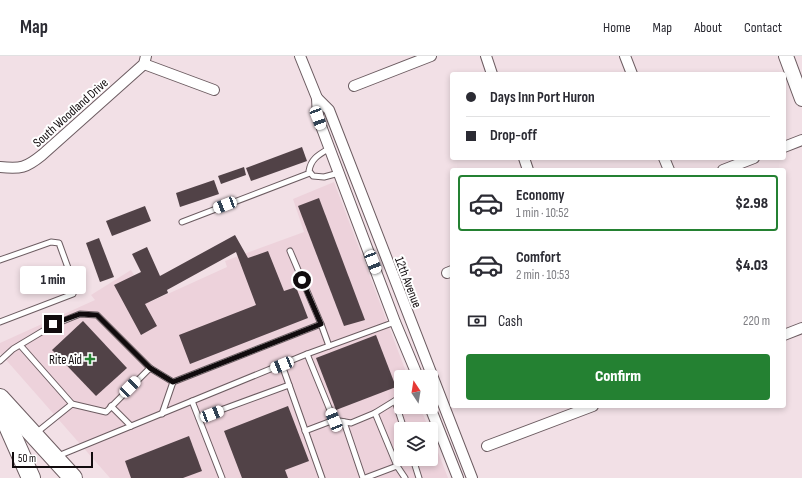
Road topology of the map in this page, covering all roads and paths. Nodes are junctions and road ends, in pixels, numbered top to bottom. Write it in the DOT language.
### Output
graph roads {
  1 [pos="300,56"];
  2 [pos="431,56"];
  3 [pos="486,56"];
  4 [pos="625,56"];
  5 [pos="786,56"];
  6 [pos="145,60"];
  7 [pos="491,72"];
  8 [pos="631,72"];
  9 [pos="354,86"];
  10 [pos="214,90"];
  11 [pos="318,98"];
  12 [pos="802,99"];
  13 [pos="802,140"];
  14 [pos="786,146"];
  15 [pos="330,148"];
  16 [pos="749,160"];
  17 [pos="0,167"];
  18 [pos="728,168"];
  19 [pos="310,173"];
  20 [pos="339,173"];
  21 [pos="182,222"];
  22 [pos="290,251"];
  23 [pos="0,260"];
  24 [pos="0,322"];
  25 [pos="396,322"];
  26 [pos="321,324"];
  27 [pos="802,328"];
  28 [pos="786,334"];
  29 [pos="20,345"];
  30 [pos="329,346"];
  31 [pos="307,354"];
  32 [pos="0,361"];
  33 [pos="282,365"];
  34 [pos="150,368"];
  35 [pos="415,370"];
  36 [pos="173,382"];
  37 [pos="289,385"];
  38 [pos="0,398"];
  39 [pos="192,401"];
  40 [pos="394,402"];
  41 [pos="72,404"];
  42 [pos="111,406"];
  43 [pos="0,408"];
  44 [pos="588,408"];
  45 [pos="162,414"];
  46 [pos="375,414"];
  47 [pos="433,414"];
  48 [pos="199,418"];
  49 [pos="334,420"];
  50 [pos="344,422"];
  51 [pos="131,426"];
  52 [pos="305,431"];
  53 [pos="34,435"];
  54 [pos="487,446"];
  55 [pos="55,458"];
  56 [pos="394,459"];
  57 [pos="397,466"];
  58 [pos="415,466"];
  59 [pos="31,478"];
  60 [pos="73,478"];
  61 [pos="222,478"];
  62 [pos="322,478"];
  63 [pos="364,478"];
  64 [pos="405,478"];
  65 [pos="419,478"];
  66 [pos="458,478"];
  67 [pos="472,478"];
  1 -- 11 [label="street, 12th Avenue"];
  2 -- 9 [label="street"];
  3 -- 7 [label="street"];
  4 -- 8 [label="street"];
  5 -- 12 [label="street"];
  6 -- 10 [label="street"];
  6 -- 17 [label="street, South Woodland Drive"];
  11 -- 15 [label="street, 12th Avenue"];
  11 -- 67 [label="street, 12th Avenue"];
  13 -- 14 [label="street"];
  15 -- 19 [label="lane"];
  15 -- 20 [label="street, 12th Avenue"];
  16 -- 18 [label="street"];
  19 -- 20 [label="lane"];
  19 -- 21 [label="lane"];
  20 -- 25 [label="street, 12th Avenue"];
  22 -- 26 [label="lane"];
  23 -- 24 [label="lane"];
  25 -- 30 [label="lane"];
  25 -- 35 [label="street, 12th Avenue"];
  26 -- 30 [label="lane"];
  26 -- 36 [label="lane"];
  27 -- 28 [label="street"];
  29 -- 32 [label="lane"];
  29 -- 34 [label="lane"];
  29 -- 41 [label="lane"];
  30 -- 31 [label="lane"];
  31 -- 33 [label="lane"];
  31 -- 49 [label="lane"];
  33 -- 37 [label="lane"];
  33 -- 39 [label="lane"];
  34 -- 36 [label="lane"];
  34 -- 42 [label="lane"];
  36 -- 45 [label="lane"];
  37 -- 48 [label="lane"];
  37 -- 52 [label="lane"];
  38 -- 53 [label="highway"];
  39 -- 45 [label="lane"];
  39 -- 48 [label="lane"];
  40 -- 46 [label="lane"];
  41 -- 42 [label="lane"];
  41 -- 53 [label="lane"];
  42 -- 51 [label="lane"];
  43 -- 59 [label="highway"];
  44 -- 54 [label="street"];
  45 -- 51 [label="lane"];
  46 -- 50 [label="lane"];
  46 -- 56 [label="lane"];
  47 -- 66 [label="street"];
  48 -- 61 [label="lane"];
  49 -- 50 [label="lane"];
  49 -- 52 [label="lane"];
  50 -- 63 [label="lane"];
  51 -- 55 [label="lane"];
  52 -- 62 [label="lane"];
  53 -- 55 [label="highway"];
  55 -- 60 [label="highway"];
  57 -- 63 [label="lane"];
  57 -- 64 [label="lane"];
  58 -- 65 [label="lane"];
}
